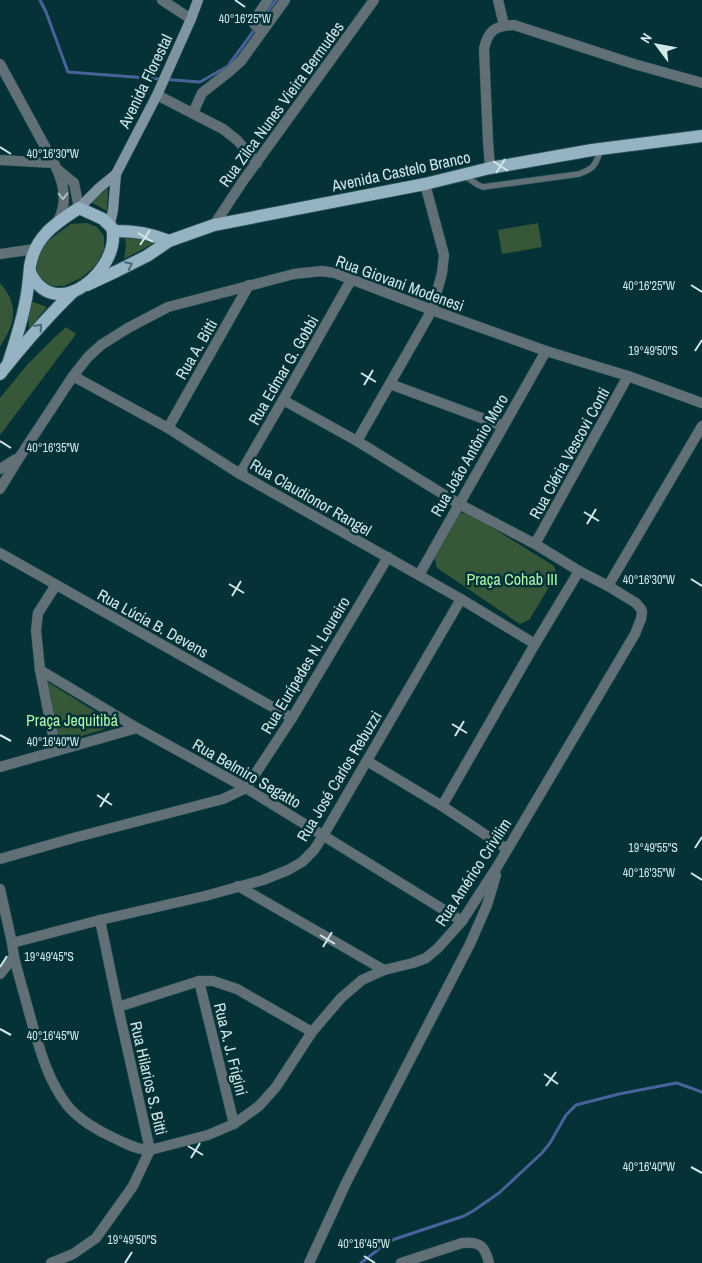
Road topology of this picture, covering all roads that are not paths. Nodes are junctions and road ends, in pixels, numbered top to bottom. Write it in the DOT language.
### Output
graph roads {
  1 [pos="162,0"];
  2 [pos="198,0"];
  3 [pos="268,0"];
  4 [pos="286,0"];
  5 [pos="374,0"];
  6 [pos="498,0"];
  7 [pos="191,19"];
  8 [pos="504,25"];
  9 [pos="262,31"];
  10 [pos="0,64"];
  11 [pos="702,83"];
  12 [pos="157,95"];
  13 [pos="193,113"];
  14 [pos="702,136"];
  15 [pos="602,148"];
  16 [pos="0,160"];
  17 [pos="257,163"];
  18 [pos="56,166"];
  19 [pos="490,168"];
  20 [pos="116,174"];
  21 [pos="463,175"];
  22 [pos="425,184"];
  23 [pos="79,208"];
  24 [pos="57,222"];
  25 [pos="214,225"];
  26 [pos="111,228"];
  27 [pos="168,241"];
  28 [pos="35,249"];
  29 [pos="0,254"];
  30 [pos="30,272"];
  31 [pos="351,280"];
  32 [pos="87,285"];
  33 [pos="249,285"];
  34 [pos="74,291"];
  35 [pos="432,310"];
  36 [pos="546,351"];
  37 [pos="4,369"];
  38 [pos="73,376"];
  39 [pos="628,376"];
  40 [pos="390,384"];
  41 [pos="283,400"];
  42 [pos="702,404"];
  43 [pos="503,426"];
  44 [pos="702,426"];
  45 [pos="168,428"];
  46 [pos="357,440"];
  47 [pos="19,458"];
  48 [pos="0,469"];
  49 [pos="240,474"];
  50 [pos="0,489"];
  51 [pos="458,504"];
  52 [pos="535,544"];
  53 [pos="0,553"];
  54 [pos="388,557"];
  55 [pos="579,571"];
  56 [pos="419,575"];
  57 [pos="56,586"];
  58 [pos="608,586"];
  59 [pos="462,599"];
  60 [pos="535,644"];
  61 [pos="40,670"];
  62 [pos="292,718"];
  63 [pos="137,728"];
  64 [pos="56,751"];
  65 [pos="367,761"];
  66 [pos="0,767"];
  67 [pos="246,788"];
  68 [pos="442,806"];
  69 [pos="323,836"];
  70 [pos="507,850"];
  71 [pos="0,860"];
  72 [pos="497,867"];
  73 [pos="238,886"];
  74 [pos="0,889"];
  75 [pos="100,920"];
  76 [pos="462,921"];
  77 [pos="12,943"];
  78 [pos="14,957"];
  79 [pos="384,970"];
  80 [pos="0,974"];
  81 [pos="199,981"];
  82 [pos="118,1007"];
  83 [pos="312,1032"];
  84 [pos="234,1124"];
  85 [pos="150,1150"];
  86 [pos="51,1263"];
  87 [pos="308,1263"];
  88 [pos="401,1263"];
  89 [pos="489,1263"];
  1 -- 7 [label="street"];
  2 -- 7 [label="main road, Avenida Florestal"];
  3 -- 9 [label="street"];
  4 -- 9 [label="street"];
  5 -- 17 [label="street, Rua Zilca Nunes Vieira Bermudes"];
  6 -- 8 [label="street"];
  7 -- 12 [label="main road, Avenida Florestal"];
  8 -- 11 [label="street"];
  8 -- 19 [label="street"];
  9 -- 13 [label="street"];
  10 -- 18 [label="street"];
  12 -- 13 [label="street"];
  12 -- 20 [label="main road, Avenida Florestal"];
  13 -- 17 [label="street"];
  14 -- 15 [label="main road, Avenida Castelo Branco"];
  15 -- 19 [label="main road, Avenida Castelo Branco"];
  15 -- 21 [label="lane"];
  16 -- 18 [label="street"];
  17 -- 25 [label="street, Rua Zilca Nunes Vieira Bermudes"];
  18 -- 23 [label="street"];
  18 -- 24 [label="street, one-way"];
  19 -- 21 [label="main road, Avenida Castelo Branco"];
  20 -- 23 [label="main road, Avenida Florestal"];
  20 -- 26 [label="main road, Avenida Florestal"];
  21 -- 22 [label="main road, Avenida Castelo Branco"];
  22 -- 25 [label="main road, Avenida Castelo Branco"];
  22 -- 35 [label="street"];
  23 -- 24 [label="main road"];
  23 -- 26 [label="main road"];
  24 -- 28 [label="main road"];
  25 -- 27 [label="main road, Avenida Castelo Branco"];
  26 -- 27 [label="main road"];
  26 -- 32 [label="main road"];
  32 -- 27 [label="main road, Avenida Castelo Branco, one-way"];
  28 -- 29 [label="street"];
  28 -- 30 [label="main road"];
  30 -- 34 [label="main road"];
  30 -- 37 [label="main road"];
  31 -- 33 [label="street, Rua Giovani Modenesi"];
  31 -- 35 [label="street, Rua Giovani Modenesi"];
  31 -- 41 [label="street, Rua Edmar G. Gobbi"];
  32 -- 34 [label="main road"];
  33 -- 38 [label="street, Rua Giovani Modenesi"];
  33 -- 45 [label="street, Rua A. Bitti"];
  37 -- 34 [label="main road, one-way"];
  35 -- 36 [label="street, Rua Giovani Modenesi"];
  35 -- 40 [label="street"];
  36 -- 39 [label="street, Rua Giovani Modenesi"];
  36 -- 43 [label="street, Rua João Antônio Moro"];
  38 -- 45 [label="street, Rua Claudionor Rangel"];
  38 -- 47 [label="street, Rua Giovani Modenesi"];
  39 -- 42 [label="street, Rua Giovani Modenesi"];
  39 -- 52 [label="street, Rua Cléria Vescovi Conti"];
  40 -- 43 [label="street"];
  40 -- 46 [label="street"];
  41 -- 46 [label="street"];
  41 -- 49 [label="street, Rua Edmar G. Gobbi"];
  43 -- 51 [label="street, Rua João Antônio Moro"];
  44 -- 58 [label="street"];
  45 -- 49 [label="street, Rua Claudionor Rangel"];
  46 -- 51 [label="street"];
  47 -- 48 [label="street, Rua Giovani Modenesi"];
  47 -- 50 [label="street"];
  49 -- 54 [label="street, Rua Claudionor Rangel"];
  51 -- 52 [label="street"];
  51 -- 56 [label="street, Rua João Antônio Moro"];
  52 -- 55 [label="street"];
  53 -- 57 [label="street, Rua Lúcia B. Devens"];
  54 -- 56 [label="street, Rua Claudionor Rangel"];
  54 -- 62 [label="street, Rua Eurípedes N. Loureiro"];
  55 -- 58 [label="street"];
  55 -- 60 [label="street"];
  56 -- 59 [label="street, Rua Claudionor Rangel"];
  57 -- 61 [label="street"];
  57 -- 62 [label="street, Rua Lúcia B. Devens"];
  58 -- 70 [label="street, Rua Américo Crivilim"];
  59 -- 60 [label="street, Rua Claudionor Rangel"];
  59 -- 65 [label="street, Rua José Carlos Rebuzzi"];
  60 -- 68 [label="street"];
  61 -- 63 [label="street, Rua Belmiro Segatto"];
  61 -- 64 [label="street"];
  62 -- 67 [label="street, Rua Eurípedes N. Loureiro"];
  63 -- 64 [label="street"];
  63 -- 67 [label="street, Rua Belmiro Segatto"];
  64 -- 66 [label="street"];
  65 -- 68 [label="street"];
  65 -- 69 [label="street, Rua José Carlos Rebuzzi"];
  67 -- 69 [label="street, Rua Belmiro Segatto"];
  67 -- 71 [label="street"];
  68 -- 70 [label="street"];
  69 -- 73 [label="street, Rua José Carlos Rebuzzi"];
  69 -- 76 [label="street, Rua Belmiro Segatto"];
  70 -- 72 [label="street, Rua Américo Crivilim"];
  72 -- 76 [label="street, Rua Américo Crivilim"];
  72 -- 87 [label="street"];
  73 -- 75 [label="street, Rua José Carlos Rebuzzi"];
  73 -- 79 [label="street"];
  74 -- 77 [label="street, Rua Américo Crivilim"];
  75 -- 77 [label="street, Rua José Carlos Rebuzzi"];
  75 -- 82 [label="street, Rua Hilarios S. Bitti"];
  76 -- 79 [label="street, Rua Américo Crivilim"];
  77 -- 78 [label="street, Rua Américo Crivilim"];
  78 -- 80 [label="street"];
  78 -- 85 [label="street, Rua Américo Crivilim"];
  79 -- 83 [label="street, Rua Américo Crivilim"];
  81 -- 82 [label="street"];
  81 -- 83 [label="street"];
  81 -- 84 [label="street, Rua A. J. Frigini"];
  82 -- 85 [label="street, Rua Hilarios S. Bitti"];
  83 -- 84 [label="street, Rua Américo Crivilim"];
  84 -- 85 [label="street, Rua Américo Crivilim"];
  85 -- 86 [label="street, Rua Hilarios S. Bitti"];
  88 -- 89 [label="street"];
}
